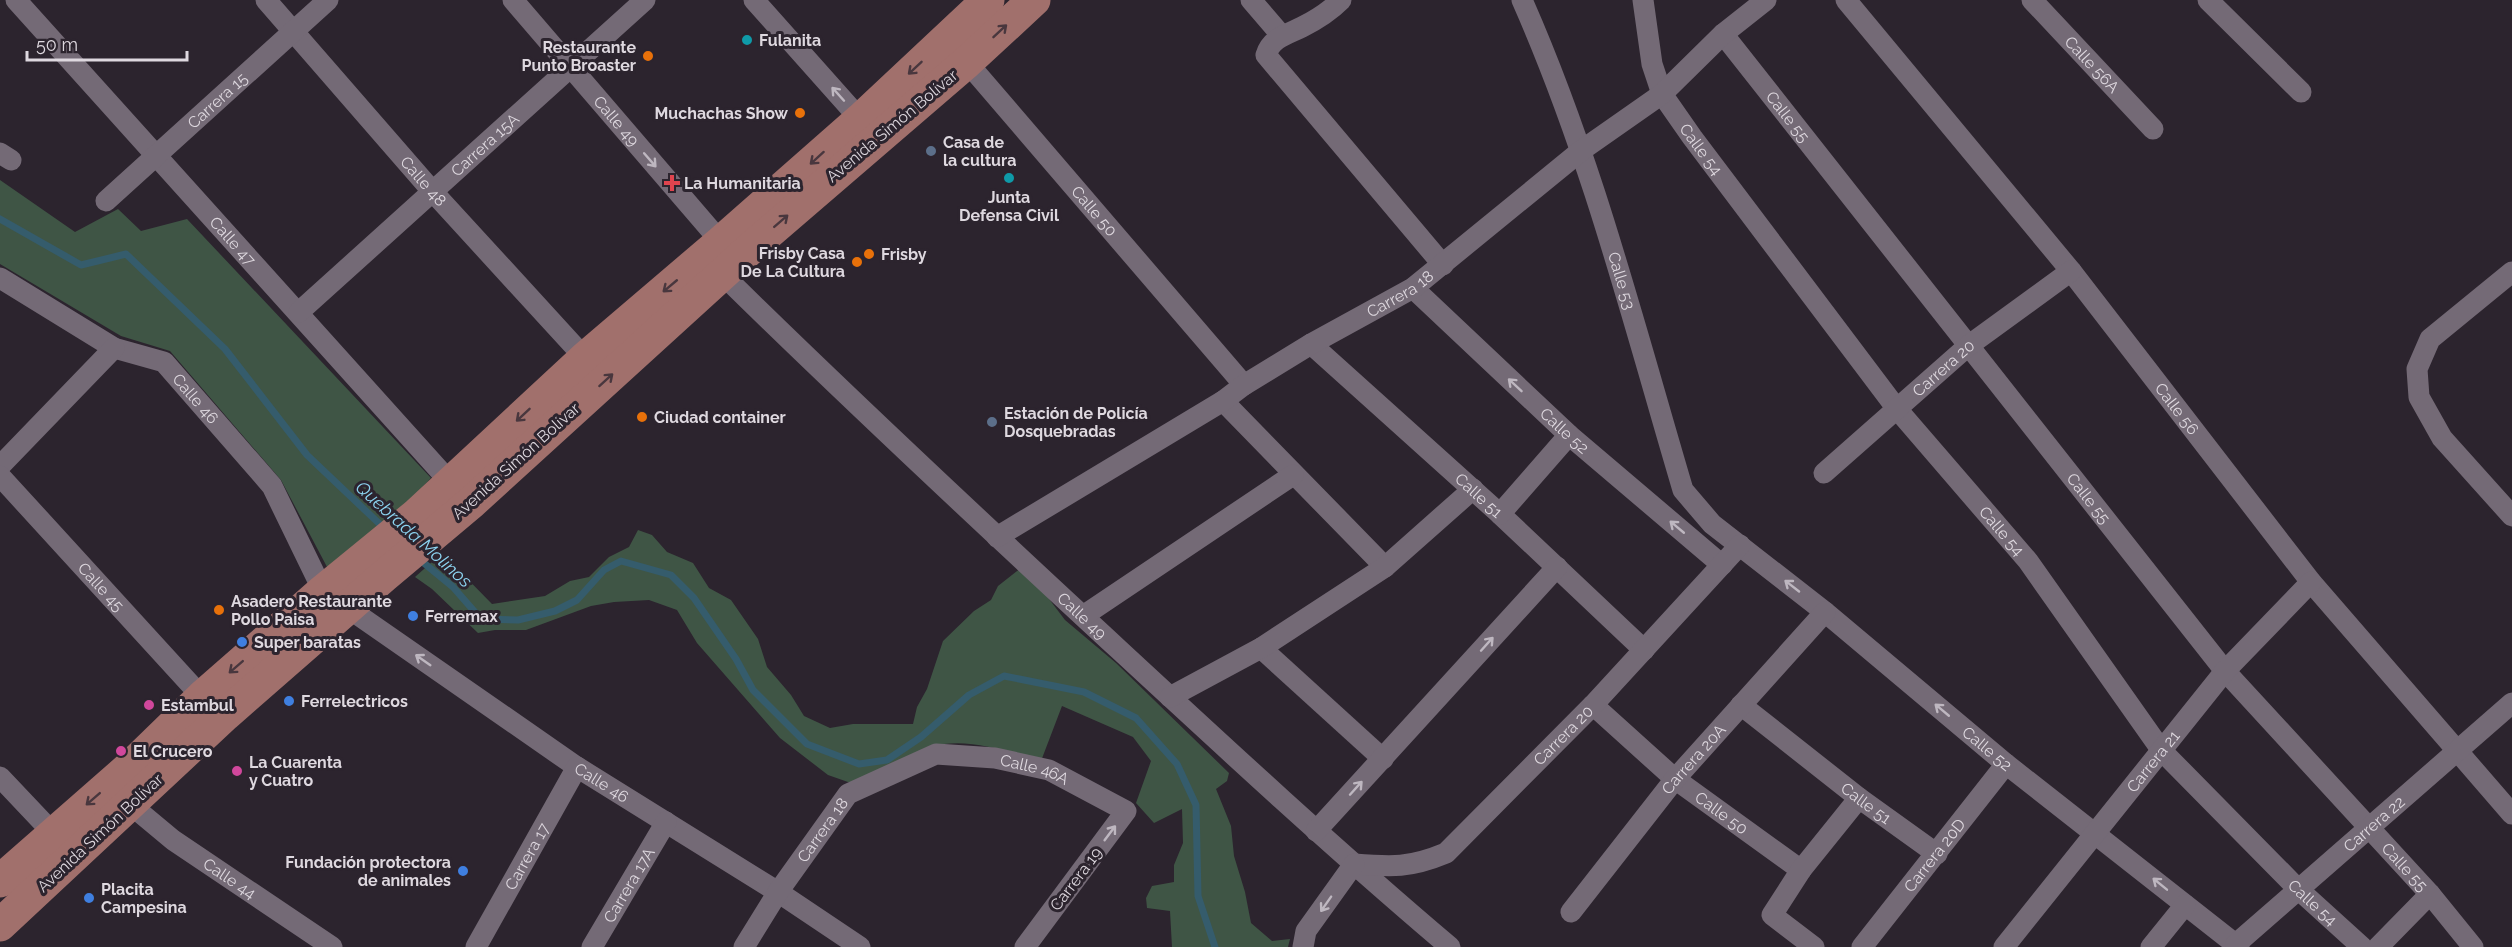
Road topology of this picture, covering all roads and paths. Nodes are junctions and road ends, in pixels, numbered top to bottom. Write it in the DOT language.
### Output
graph roads {
  1 [pos="4,0"];
  2 [pos="16,0"];
  3 [pos="266,0"];
  4 [pos="328,0"];
  5 [pos="513,0"];
  6 [pos="645,0"];
  7 [pos="754,0"];
  8 [pos="988,0"];
  9 [pos="1034,0"];
  10 [pos="1251,0"];
  11 [pos="1341,0"];
  12 [pos="1522,0"];
  13 [pos="1643,0"];
  14 [pos="1766,0"];
  15 [pos="1846,0"];
  16 [pos="2032,0"];
  17 [pos="2208,0"];
  18 [pos="0,4"];
  19 [pos="294,31"];
  20 [pos="1723,34"];
  21 [pos="1282,36"];
  22 [pos="957,50"];
  23 [pos="571,68"];
  24 [pos="2301,92"];
  25 [pos="1662,94"];
  26 [pos="869,128"];
  27 [pos="2153,129"];
  28 [pos="1582,150"];
  29 [pos="156,156"];
  30 [pos="433,192"];
  31 [pos="106,201"];
  32 [pos="721,242"];
  33 [pos="1443,265"];
  34 [pos="2071,271"];
  35 [pos="2512,272"];
  36 [pos="723,275"];
  37 [pos="0,278"];
  38 [pos="1413,288"];
  39 [pos="299,312"];
  40 [pos="1311,344"];
  41 [pos="1968,346"];
  42 [pos="114,348"];
  43 [pos="585,358"];
  44 [pos="1244,385"];
  45 [pos="1222,401"];
  46 [pos="1897,409"];
  47 [pos="1569,435"];
  48 [pos="0,466"];
  49 [pos="1824,473"];
  50 [pos="1293,475"];
  51 [pos="0,476"];
  52 [pos="450,482"];
  53 [pos="1473,489"];
  54 [pos="1500,514"];
  55 [pos="2512,516"];
  56 [pos="426,523"];
  57 [pos="997,537"];
  58 [pos="1740,546"];
  59 [pos="1722,565"];
  60 [pos="1385,567"];
  61 [pos="1557,567"];
  62 [pos="2311,582"];
  63 [pos="336,599"];
  64 [pos="1825,612"];
  65 [pos="1083,616"];
  66 [pos="1261,648"];
  67 [pos="1644,650"];
  68 [pos="2225,671"];
  69 [pos="201,697"];
  70 [pos="1170,697"];
  71 [pos="2512,703"];
  72 [pos="1593,705"];
  73 [pos="1741,705"];
  74 [pos="2162,751"];
  75 [pos="2459,751"];
  76 [pos="936,754"];
  77 [pos="1383,759"];
  78 [pos="2006,764"];
  79 [pos="577,767"];
  80 [pos="0,777"];
  81 [pos="1675,779"];
  82 [pos="1859,798"];
  83 [pos="131,805"];
  84 [pos="1126,811"];
  85 [pos="2511,811"];
  86 [pos="666,822"];
  87 [pos="2369,827"];
  88 [pos="1316,831"];
  89 [pos="2095,832"];
  90 [pos="53,833"];
  91 [pos="1937,854"];
  92 [pos="1354,864"];
  93 [pos="1801,870"];
  94 [pos="0,880"];
  95 [pos="2298,889"];
  96 [pos="778,892"];
  97 [pos="2430,894"];
  98 [pos="0,898"];
  99 [pos="2185,905"];
  100 [pos="1571,912"];
  101 [pos="0,925"];
  102 [pos="2237,946"];
  103 [pos="332,947"];
  104 [pos="476,947"];
  105 [pos="592,947"];
  106 [pos="744,947"];
  107 [pos="860,947"];
  108 [pos="1025,947"];
  109 [pos="1303,947"];
  110 [pos="1450,947"];
  111 [pos="1814,947"];
  112 [pos="1862,947"];
  113 [pos="2004,947"];
  114 [pos="2151,947"];
  115 [pos="2362,947"];
  116 [pos="2378,947"];
  117 [pos="2473,947"];
  1 -- 18 [label="street"];
  2 -- 29 [label="street, Calle 47"];
  3 -- 19 [label="street, Calle 48"];
  4 -- 19 [label="street, Carrera 15"];
  5 -- 23 [label="street, Calle 49"];
  6 -- 23 [label="street, Carrera 15A"];
  26 -- 7 [label="street, one-way"];
  8 -- 22 [label="main road, Avenida Simón Bolívar"];
  22 -- 9 [label="main road, Avenida Simón Bolívar, one-way"];
  10 -- 21 [label="street"];
  11 -- 21 [label="street"];
  12 -- 28 [label="street, Calle 53"];
  13 -- 25 [label="street, Calle 54"];
  14 -- 20 [label="street, Carrera 18"];
  15 -- 34 [label="street, Calle 56"];
  16 -- 27 [label="street, Calle 56A"];
  17 -- 24 [label="street"];
  19 -- 29 [label="street, Carrera 15"];
  19 -- 30 [label="street, Calle 48"];
  20 -- 25 [label="street, Carrera 18"];
  20 -- 41 [label="street, Calle 55"];
  21 -- 33 [label="street"];
  22 -- 26 [label="main road, Avenida Simón Bolívar"];
  22 -- 44 [label="street, Calle 50"];
  23 -- 30 [label="street, Carrera 15A"];
  23 -- 32 [label="street, Calle 49, one-way"];
  25 -- 28 [label="street, Carrera 18"];
  25 -- 46 [label="street, Calle 54"];
  26 -- 32 [label="main road, Avenida Simón Bolívar, one-way"];
  36 -- 26 [label="main road, Avenida Simón Bolívar, one-way"];
  28 -- 33 [label="street, Carrera 18"];
  28 -- 58 [label="street, Calle 53"];
  29 -- 31 [label="street, Carrera 15"];
  29 -- 39 [label="street, Calle 47"];
  30 -- 39 [label="street, Carrera 15A"];
  30 -- 43 [label="street, Calle 48"];
  32 -- 43 [label="main road, Avenida Simón Bolívar, one-way"];
  33 -- 38 [label="street, Carrera 18"];
  34 -- 41 [label="street, Carrera 20"];
  34 -- 62 [label="street, Calle 56"];
  35 -- 55 [label="street"];
  56 -- 36 [label="main road, Avenida Simón Bolívar, one-way"];
  36 -- 57 [label="street, Calle 49"];
  37 -- 42 [label="street, Calle 46"];
  38 -- 40 [label="street, Carrera 18"];
  47 -- 38 [label="street, Calle 52, one-way"];
  39 -- 52 [label="street, Calle 47"];
  40 -- 44 [label="street, Carrera 18"];
  40 -- 53 [label="street, Calle 51"];
  41 -- 46 [label="street, Carrera 20"];
  41 -- 68 [label="street, Calle 55"];
  42 -- 48 [label="street"];
  42 -- 63 [label="street, Calle 46"];
  43 -- 52 [label="main road, Avenida Simón Bolívar, one-way"];
  44 -- 45 [label="street, Carrera 18"];
  45 -- 50 [label="street"];
  45 -- 57 [label="street, Carrera 18"];
  46 -- 49 [label="street, Carrera 20"];
  46 -- 74 [label="street, Calle 54"];
  47 -- 54 [label="street"];
  59 -- 47 [label="street, Calle 52, one-way"];
  50 -- 60 [label="street"];
  50 -- 65 [label="street"];
  51 -- 69 [label="street, Calle 45"];
  52 -- 56 [label="main road, Avenida Simón Bolívar"];
  53 -- 54 [label="street, Calle 51"];
  53 -- 60 [label="street"];
  54 -- 61 [label="street, Calle 51"];
  56 -- 63 [label="main road, Avenida Simón Bolívar"];
  57 -- 65 [label="street, Calle 49"];
  58 -- 59 [label="street, Carrera 20"];
  64 -- 58 [label="street, Calle 52, one-way"];
  59 -- 67 [label="street, Carrera 20"];
  60 -- 66 [label="street"];
  61 -- 67 [label="street, Calle 51"];
  77 -- 61 [label="street, one-way"];
  62 -- 68 [label="street, Carrera 21"];
  62 -- 75 [label="street, Calle 56"];
  63 -- 69 [label="main road, Avenida Simón Bolívar, one-way"];
  79 -- 63 [label="street, Calle 46, one-way"];
  63 -- 83 [label="main road, Avenida Simón Bolívar"];
  64 -- 73 [label="street, Carrera 20A"];
  78 -- 64 [label="street, Calle 52, one-way"];
  65 -- 70 [label="street, Calle 49"];
  66 -- 70 [label="street"];
  66 -- 77 [label="street"];
  67 -- 72 [label="street, Carrera 20"];
  68 -- 74 [label="street, Carrera 21"];
  68 -- 87 [label="street, Calle 55"];
  69 -- 90 [label="main road, Avenida Simón Bolívar, one-way"];
  70 -- 88 [label="street, Calle 49"];
  71 -- 75 [label="street, Carrera 22"];
  72 -- 81 [label="street, Calle 50"];
  72 -- 92 [label="street, Carrera 20"];
  73 -- 81 [label="street, Carrera 20A"];
  73 -- 82 [label="street, Calle 51"];
  74 -- 89 [label="street, Carrera 21"];
  74 -- 95 [label="street, Calle 54"];
  75 -- 85 [label="street, Calle 56"];
  75 -- 87 [label="street, Carrera 22"];
  76 -- 84 [label="street, Calle 46A"];
  76 -- 96 [label="street, Carrera 18"];
  88 -- 77 [label="street, one-way"];
  78 -- 89 [label="street, Calle 52"];
  78 -- 91 [label="street, Carrera 20D"];
  79 -- 86 [label="street, Calle 46"];
  79 -- 104 [label="street, Carrera 17"];
  80 -- 90 [label="street"];
  81 -- 93 [label="street, Calle 50"];
  81 -- 100 [label="street, Carrera 20A"];
  82 -- 91 [label="street, Calle 51"];
  82 -- 93 [label="street"];
  83 -- 101 [label="main road, Avenida Simón Bolívar"];
  83 -- 103 [label="street, Calle 44"];
  108 -- 84 [label="street, Carrera 19, one-way"];
  86 -- 96 [label="street, Calle 46"];
  86 -- 105 [label="street, Carrera 17A"];
  87 -- 95 [label="street, Carrera 22"];
  87 -- 97 [label="street, Calle 55"];
  88 -- 92 [label="street, Calle 49"];
  99 -- 89 [label="street, Calle 52, one-way"];
  89 -- 113 [label="street, Carrera 21"];
  90 -- 94 [label="main road, Avenida Simón Bolívar"];
  90 -- 98 [label="main road"];
  91 -- 112 [label="street, Carrera 20D"];
  92 -- 109 [label="street, one-way"];
  92 -- 110 [label="street, Calle 49"];
  93 -- 111 [label="street"];
  95 -- 102 [label="street, Carrera 22"];
  95 -- 115 [label="street, Calle 54"];
  96 -- 106 [label="street, Carrera 18"];
  96 -- 107 [label="street, Calle 46"];
  97 -- 116 [label="street"];
  97 -- 117 [label="street, Calle 55"];
  99 -- 102 [label="street, Calle 52"];
  99 -- 114 [label="street"];
}
